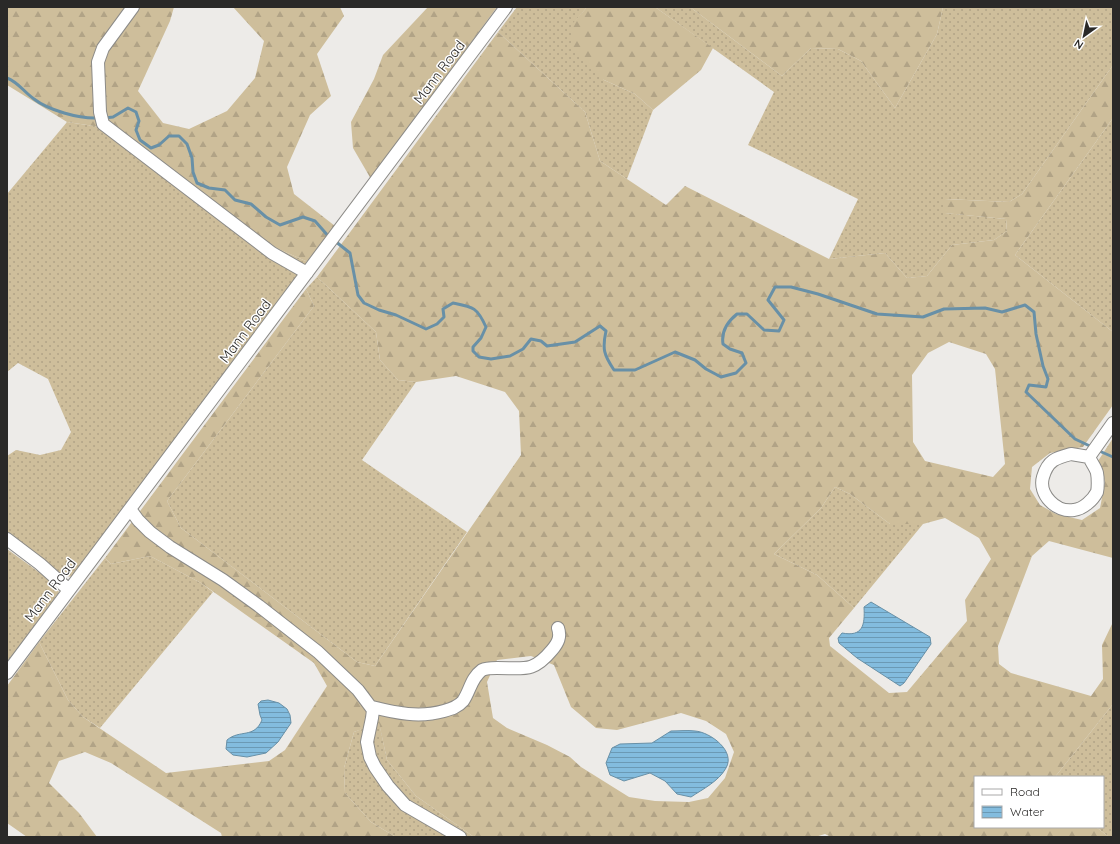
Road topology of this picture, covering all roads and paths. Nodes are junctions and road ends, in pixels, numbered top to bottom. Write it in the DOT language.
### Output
graph roads {
  1 [pos="133,7"];
  2 [pos="506,7"];
  3 [pos="307,273"];
  4 [pos="1113,423"];
  5 [pos="1089,457"];
  6 [pos="130,509"];
  7 [pos="7,538"];
  8 [pos="69,590"];
  9 [pos="558,628"];
  10 [pos="7,673"];
  11 [pos="372,707"];
  12 [pos="460,837"];
  1 -- 3 [label="street"];
  2 -- 3 [label="street, Mann Road"];
  3 -- 6 [label="street, Mann Road"];
  4 -- 5 [label="street"];
  5 -- 5 [label="street"];
  6 -- 8 [label="street, Mann Road"];
  6 -- 11 [label="street"];
  7 -- 8 [label="street"];
  8 -- 10 [label="street, Mann Road"];
  9 -- 11 [label="street"];
  11 -- 12 [label="street"];
}
